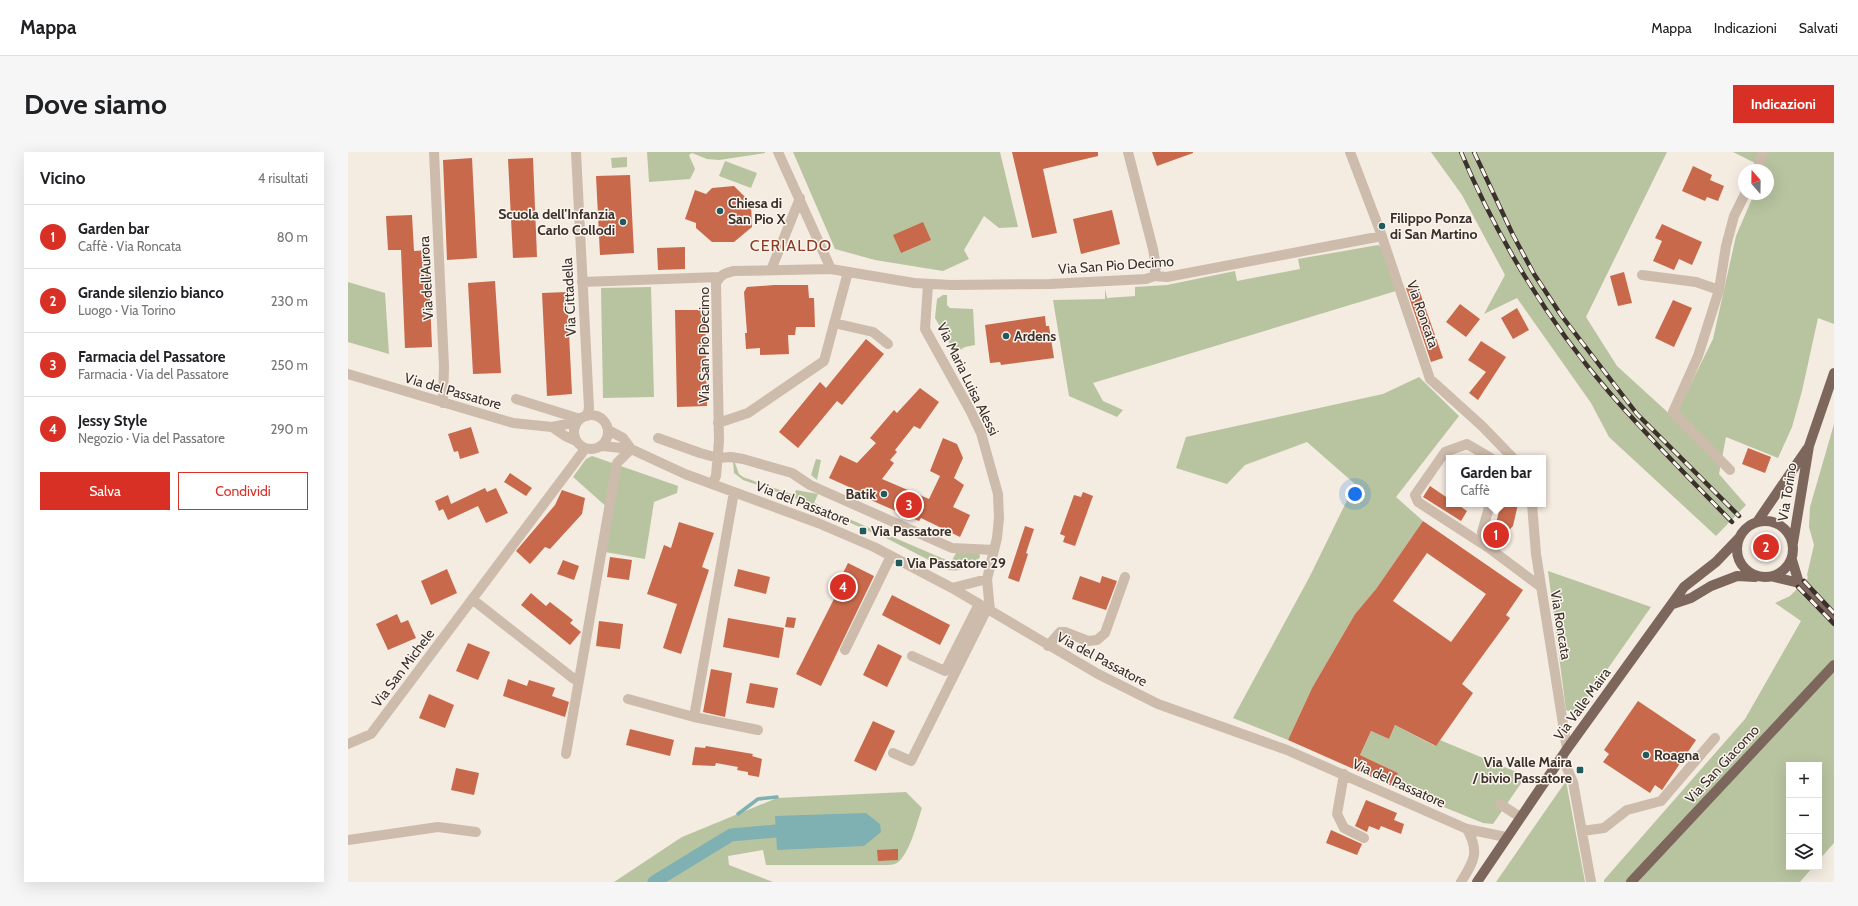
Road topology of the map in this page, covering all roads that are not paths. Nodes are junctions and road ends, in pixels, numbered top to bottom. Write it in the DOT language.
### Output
graph roads {
  1 [pos="434,152"];
  2 [pos="576,152"];
  3 [pos="778,152"];
  4 [pos="1128,152"];
  5 [pos="1350,152"];
  6 [pos="1763,152"];
  7 [pos="1759,164"];
  8 [pos="800,198"];
  9 [pos="1742,200"];
  10 [pos="1382,236"];
  11 [pos="831,269"];
  12 [pos="771,270"];
  13 [pos="848,272"];
  14 [pos="1642,275"];
  15 [pos="1154,276"];
  16 [pos="719,277"];
  17 [pos="582,282"];
  18 [pos="928,284"];
  19 [pos="1719,290"];
  20 [pos="834,323"];
  21 [pos="888,344"];
  22 [pos="1834,373"];
  23 [pos="348,374"];
  24 [pos="516,398"];
  25 [pos="443,403"];
  26 [pos="582,419"];
  27 [pos="718,423"];
  28 [pos="552,427"];
  29 [pos="608,430"];
  30 [pos="658,438"];
  31 [pos="576,441"];
  32 [pos="602,446"];
  33 [pos="1809,446"];
  34 [pos="586,449"];
  35 [pos="631,449"];
  36 [pos="1502,453"];
  37 [pos="1486,455"];
  38 [pos="718,458"];
  39 [pos="1730,470"];
  40 [pos="712,484"];
  41 [pos="734,492"];
  42 [pos="1489,507"];
  43 [pos="1532,507"];
  44 [pos="1757,522"];
  45 [pos="1739,538"];
  46 [pos="1793,543"];
  47 [pos="1489,548"];
  48 [pos="994,550"];
  49 [pos="891,556"];
  50 [pos="1792,560"];
  51 [pos="1125,577"];
  52 [pos="1757,577"];
  53 [pos="1774,577"];
  54 [pos="987,579"];
  55 [pos="1799,583"];
  56 [pos="1542,587"];
  57 [pos="952,588"];
  58 [pos="472,599"];
  59 [pos="1673,604"];
  60 [pos="985,608"];
  61 [pos="1834,619"];
  62 [pos="1048,646"];
  63 [pos="845,650"];
  64 [pos="912,656"];
  65 [pos="1834,665"];
  66 [pos="574,679"];
  67 [pos="628,699"];
  68 [pos="694,717"];
  69 [pos="758,730"];
  70 [pos="1714,738"];
  71 [pos="348,744"];
  72 [pos="893,753"];
  73 [pos="1564,753"];
  74 [pos="566,754"];
  75 [pos="1344,774"];
  76 [pos="1500,804"];
  77 [pos="1520,817"];
  78 [pos="1467,829"];
  79 [pos="1582,831"];
  80 [pos="476,832"];
  81 [pos="1506,837"];
  82 [pos="1364,838"];
  83 [pos="348,840"];
  84 [pos="1461,882"];
  85 [pos="1477,882"];
  86 [pos="1591,882"];
  87 [pos="1631,882"];
  1 -- 25 [label="street, Via dell'Aurora"];
  2 -- 17 [label="street, Via Cittadella"];
  3 -- 8 [label="street"];
  4 -- 15 [label="street"];
  5 -- 10 [label="street, Via Roncata"];
  6 -- 7 [label="street"];
  8 -- 11 [label="street"];
  8 -- 12 [label="street"];
  9 -- 19 [label="street"];
  10 -- 15 [label="street, Via San Pio Decimo"];
  10 -- 36 [label="street, Via Roncata"];
  11 -- 12 [label="street, Via San Pio Decimo"];
  11 -- 13 [label="street, Via San Pio Decimo"];
  12 -- 16 [label="street, Via San Pio Decimo"];
  13 -- 18 [label="street, Via San Pio Decimo"];
  13 -- 20 [label="street"];
  14 -- 19 [label="street"];
  15 -- 18 [label="street, Via San Pio Decimo"];
  16 -- 17 [label="street"];
  16 -- 27 [label="street, Via San Pio Decimo"];
  17 -- 26 [label="street, Via Cittadella"];
  18 -- 48 [label="street, Via Maria Luisa Alessi"];
  19 -- 39 [label="street"];
  20 -- 21 [label="street"];
  20 -- 27 [label="street"];
  22 -- 33 [label="main road, Via Torino"];
  23 -- 25 [label="street, Via del Passatore"];
  24 -- 26 [label="street"];
  25 -- 28 [label="street, Via del Passatore"];
  26 -- 28 [label="street, Via del Passatore"];
  26 -- 29 [label="street"];
  26 -- 31 [label="street"];
  27 -- 38 [label="street, Via San Pio Decimo"];
  28 -- 31 [label="street, Via del Passatore"];
  29 -- 32 [label="street"];
  29 -- 35 [label="street, Via del Passatore"];
  30 -- 38 [label="street"];
  31 -- 34 [label="street"];
  32 -- 34 [label="street"];
  32 -- 35 [label="street, Via del Passatore"];
  33 -- 44 [label="main road, Via Torino"];
  33 -- 46 [label="main road, Via Torino"];
  34 -- 58 [label="street, Via San Michele"];
  35 -- 40 [label="street, Via del Passatore"];
  35 -- 74 [label="street"];
  37 -- 47 [label="street"];
  38 -- 40 [label="street, Via San Pio Decimo"];
  38 -- 48 [label="street"];
  40 -- 41 [label="street, Via del Passatore"];
  41 -- 49 [label="street, Via del Passatore"];
  41 -- 68 [label="street, Via del Passatore"];
  42 -- 47 [label="street"];
  43 -- 56 [label="street, Via Roncata"];
  44 -- 45 [label="main road"];
  44 -- 46 [label="main road"];
  45 -- 52 [label="main road"];
  45 -- 59 [label="main road, Via Valle Maira"];
  46 -- 50 [label="main road"];
  47 -- 56 [label="street"];
  48 -- 54 [label="street, Via Maria Luisa Alessi"];
  49 -- 57 [label="street, Via del Passatore"];
  49 -- 63 [label="street"];
  50 -- 53 [label="main road"];
  50 -- 55 [label="main road"];
  51 -- 62 [label="street"];
  52 -- 53 [label="main road"];
  52 -- 59 [label="main road"];
  53 -- 55 [label="main road"];
  54 -- 57 [label="street"];
  54 -- 60 [label="street, Via Maria Luisa Alessi"];
  55 -- 61 [label="main road"];
  56 -- 73 [label="street, Via Roncata"];
  57 -- 60 [label="street, Via del Passatore"];
  58 -- 66 [label="street"];
  58 -- 71 [label="street, Via San Michele"];
  59 -- 73 [label="main road, Via Valle Maira"];
  60 -- 62 [label="street, Via del Passatore"];
  60 -- 64 [label="street"];
  60 -- 72 [label="street"];
  62 -- 75 [label="street, Via del Passatore"];
  65 -- 87 [label="main road, Via San Giacomo"];
  67 -- 68 [label="street"];
  68 -- 69 [label="street"];
  70 -- 79 [label="street"];
  73 -- 77 [label="main road, Via Valle Maira"];
  73 -- 79 [label="street, Via Roncata"];
  75 -- 78 [label="street, Via del Passatore"];
  75 -- 82 [label="street"];
  76 -- 77 [label="street"];
  77 -- 81 [label="main road, Via Valle Maira"];
  78 -- 81 [label="street, Via del Passatore"];
  78 -- 84 [label="street"];
  79 -- 86 [label="street, Via Roncata"];
  80 -- 83 [label="street"];
  81 -- 85 [label="main road, Via Valle Maira"];
}
